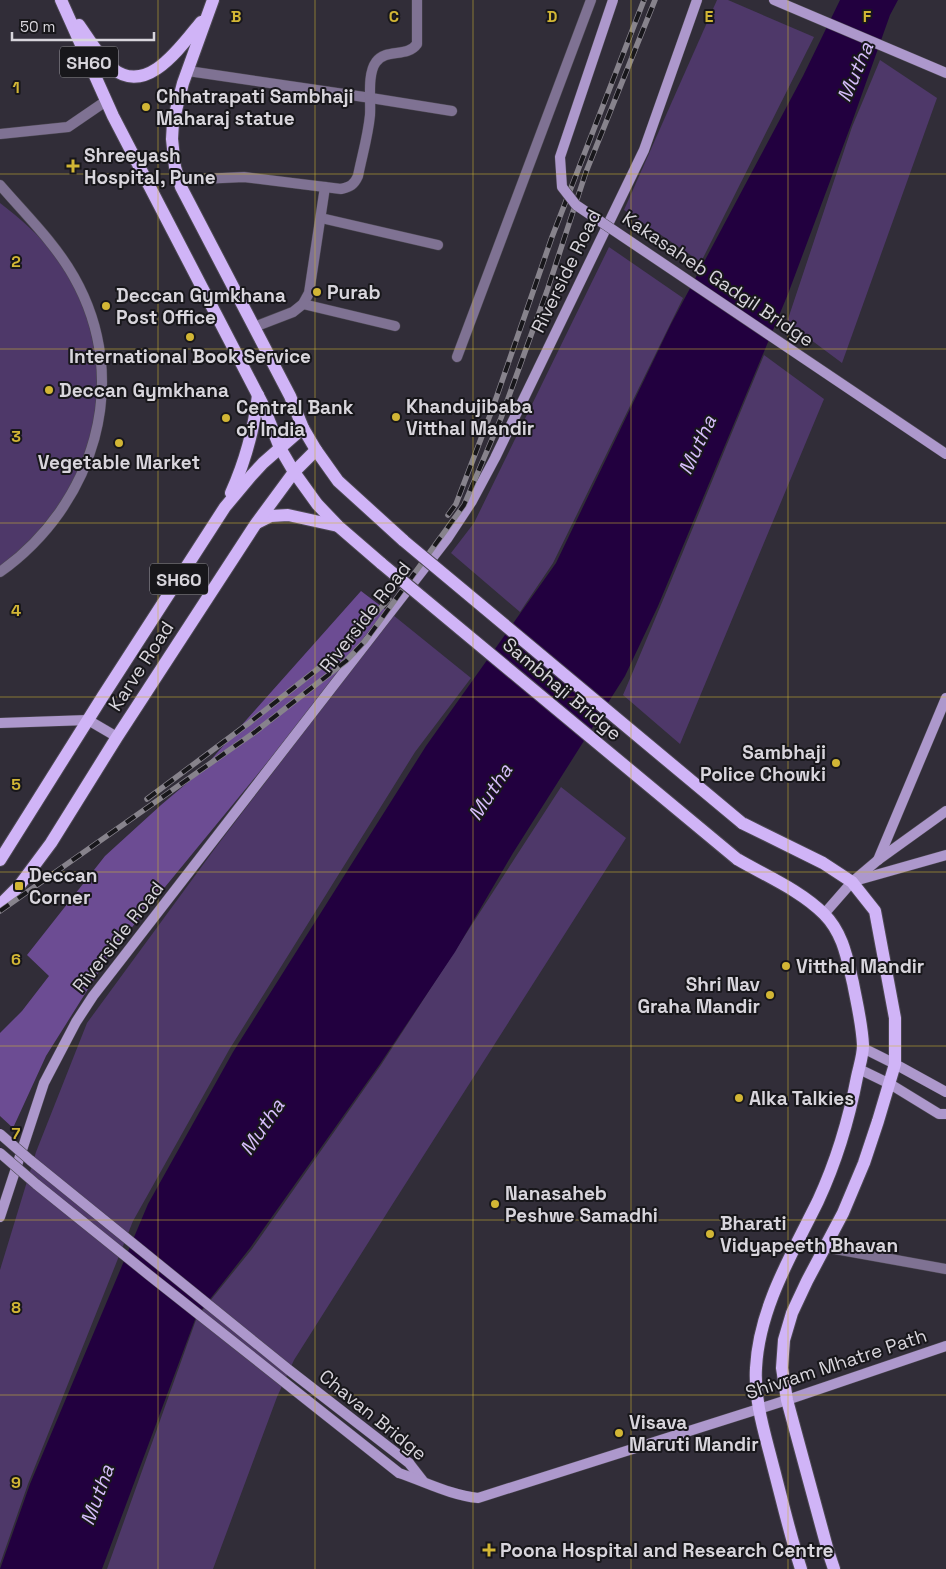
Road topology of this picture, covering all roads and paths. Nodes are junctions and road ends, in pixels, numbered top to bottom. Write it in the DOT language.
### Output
graph roads {
  1 [pos="213,0"];
  2 [pos="417,0"];
  3 [pos="591,0"];
  4 [pos="613,0"];
  5 [pos="697,0"];
  6 [pos="774,0"];
  7 [pos="63,4"];
  8 [pos="206,17"];
  9 [pos="946,73"];
  10 [pos="185,77"];
  11 [pos="371,98"];
  12 [pos="106,101"];
  13 [pos="452,111"];
  14 [pos="0,134"];
  15 [pos="179,180"];
  16 [pos="0,185"];
  17 [pos="325,187"];
  18 [pos="321,218"];
  19 [pos="438,245"];
  20 [pos="303,304"];
  21 [pos="395,326"];
  22 [pos="254,327"];
  23 [pos="457,358"];
  24 [pos="258,395"];
  25 [pos="303,428"];
  26 [pos="280,448"];
  27 [pos="316,450"];
  28 [pos="946,454"];
  29 [pos="294,472"];
  30 [pos="226,507"];
  31 [pos="255,524"];
  32 [pos="338,526"];
  33 [pos="0,572"];
  34 [pos="946,698"];
  35 [pos="88,720"];
  36 [pos="0,723"];
  37 [pos="117,737"];
  38 [pos="946,811"];
  39 [pos="946,855"];
  40 [pos="0,860"];
  41 [pos="878,860"];
  42 [pos="852,882"];
  43 [pos="0,905"];
  44 [pos="824,914"];
  45 [pos="863,1048"];
  46 [pos="895,1064"];
  47 [pos="859,1069"];
  48 [pos="890,1084"];
  49 [pos="946,1092"];
  50 [pos="946,1114"];
  51 [pos="0,1134"];
  52 [pos="0,1153"];
  53 [pos="0,1217"];
  54 [pos="824,1247"];
  55 [pos="946,1269"];
  56 [pos="946,1346"];
  57 [pos="787,1400"];
  58 [pos="758,1408"];
  59 [pos="423,1481"];
  60 [pos="801,1569"];
  61 [pos="834,1569"];
  1 -- 8 [label="main road, Sambhaji Bridge"];
  2 -- 11 [label="street"];
  3 -- 23 [label="street"];
  4 -- 28 [label="street, Kakasaheb Gadgil Bridge, bridge"];
  5 -- 53 [label="street, Riverside Road"];
  6 -- 9 [label="street"];
  7 -- 8 [label="main road"];
  7 -- 12 [label="main road, SH60"];
  8 -- 10 [label="main road, Sambhaji Bridge"];
  10 -- 11 [label="street"];
  10 -- 15 [label="main road, Sambhaji Bridge"];
  11 -- 13 [label="street"];
  11 -- 17 [label="street"];
  12 -- 14 [label="street"];
  12 -- 24 [label="main road, SH60"];
  15 -- 17 [label="street"];
  15 -- 22 [label="main road, Sambhaji Bridge"];
  16 -- 33 [label="street"];
  17 -- 18 [label="street"];
  18 -- 19 [label="street"];
  18 -- 20 [label="street"];
  20 -- 21 [label="street"];
  20 -- 22 [label="street"];
  22 -- 25 [label="main road, Sambhaji Bridge"];
  24 -- 26 [label="main road, SH60"];
  24 -- 30 [label="main road"];
  25 -- 26 [label="main road, Karve Road / SH60"];
  25 -- 27 [label="main road, Sambhaji Bridge"];
  26 -- 29 [label="main road, SH60"];
  26 -- 30 [label="main road, Karve Road / SH60"];
  27 -- 29 [label="main road, Karve Road / SH60"];
  27 -- 42 [label="main road, Sambhaji Bridge, bridge"];
  29 -- 31 [label="main road, Karve Road / SH60"];
  29 -- 32 [label="main road, Sambhaji Bridge"];
  30 -- 35 [label="main road, Karve Road / SH60"];
  31 -- 32 [label="main road"];
  31 -- 37 [label="main road, Karve Road / SH60"];
  32 -- 44 [label="main road, Sambhaji Bridge, bridge"];
  34 -- 41 [label="street"];
  35 -- 36 [label="street"];
  35 -- 37 [label="street"];
  35 -- 40 [label="main road, Karve Road / SH60"];
  37 -- 43 [label="main road, Karve Road / SH60"];
  38 -- 41 [label="street"];
  39 -- 42 [label="street"];
  41 -- 42 [label="street"];
  42 -- 44 [label="street"];
  42 -- 46 [label="main road, Sambhaji Bridge"];
  44 -- 45 [label="main road, Sambhaji Bridge"];
  45 -- 46 [label="street"];
  45 -- 47 [label="main road, Sambhaji Bridge"];
  46 -- 48 [label="main road, Sambhaji Bridge"];
  46 -- 49 [label="street"];
  47 -- 48 [label="street"];
  47 -- 58 [label="main road, Sambhaji Bridge"];
  48 -- 50 [label="street"];
  48 -- 54 [label="main road, Sambhaji Bridge"];
  51 -- 59 [label="street, Chavan Bridge, bridge"];
  52 -- 59 [label="street, Chavan Bridge, bridge"];
  54 -- 55 [label="street"];
  54 -- 57 [label="main road, Sambhaji Bridge"];
  56 -- 57 [label="street, Shivram Mhatre Path"];
  57 -- 58 [label="street, Shivram Mhatre Path"];
  57 -- 61 [label="main road, Sambhaji Bridge"];
  58 -- 59 [label="street, Shivram Mhatre Path"];
  58 -- 60 [label="main road, Sambhaji Bridge"];
}
